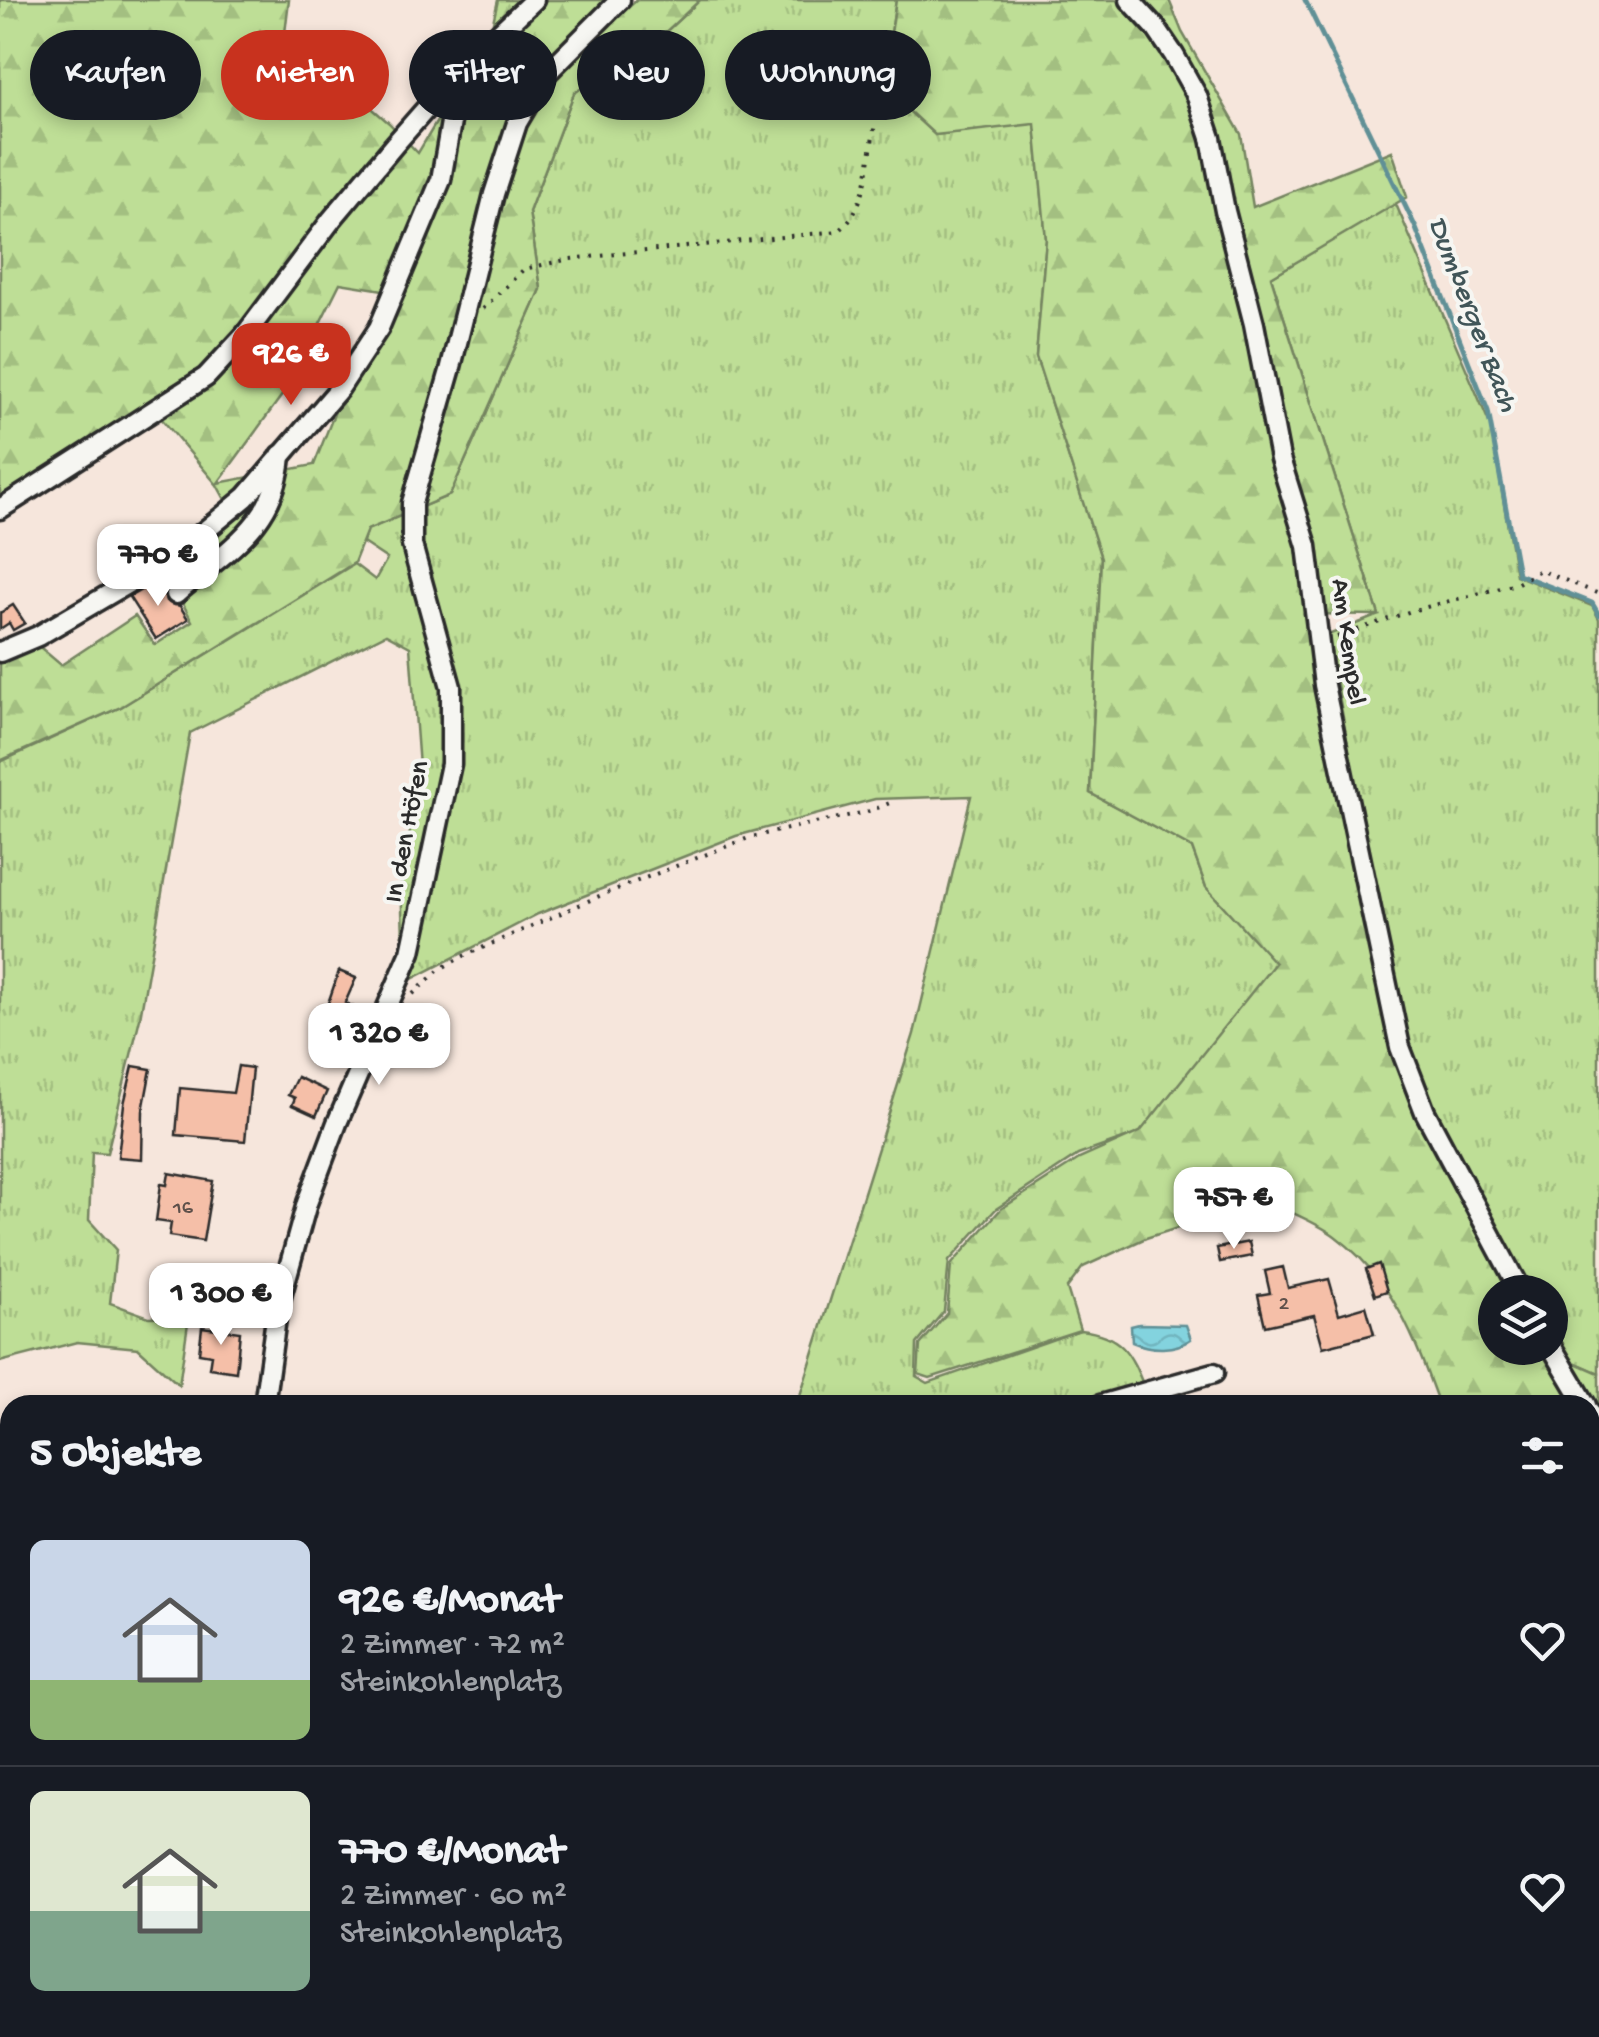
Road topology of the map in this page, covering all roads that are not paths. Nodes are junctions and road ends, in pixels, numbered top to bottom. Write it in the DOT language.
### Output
graph roads {
  1 [pos="534,0"];
  2 [pos="620,0"];
  3 [pos="1130,0"];
  4 [pos="502,30"];
  5 [pos="417,120"];
  6 [pos="451,120"];
  7 [pos="281,455"];
  8 [pos="0,509"];
  9 [pos="176,594"];
  10 [pos="0,652"];
  11 [pos="1511,1275"];
  12 [pos="1562,1365"];
  13 [pos="1214,1373"];
  14 [pos="265,1395"];
  15 [pos="1136,1395"];
  16 [pos="1580,1395"];
  1 -- 4 [label="street"];
  2 -- 14 [label="street, In den Höfen"];
  3 -- 11 [label="street, Am Kempel"];
  5 -- 8 [label="street"];
  6 -- 7 [label="street"];
  7 -- 9 [label="street"];
  7 -- 10 [label="street"];
  12 -- 16 [label="street"];
  13 -- 15 [label="street"];
}
